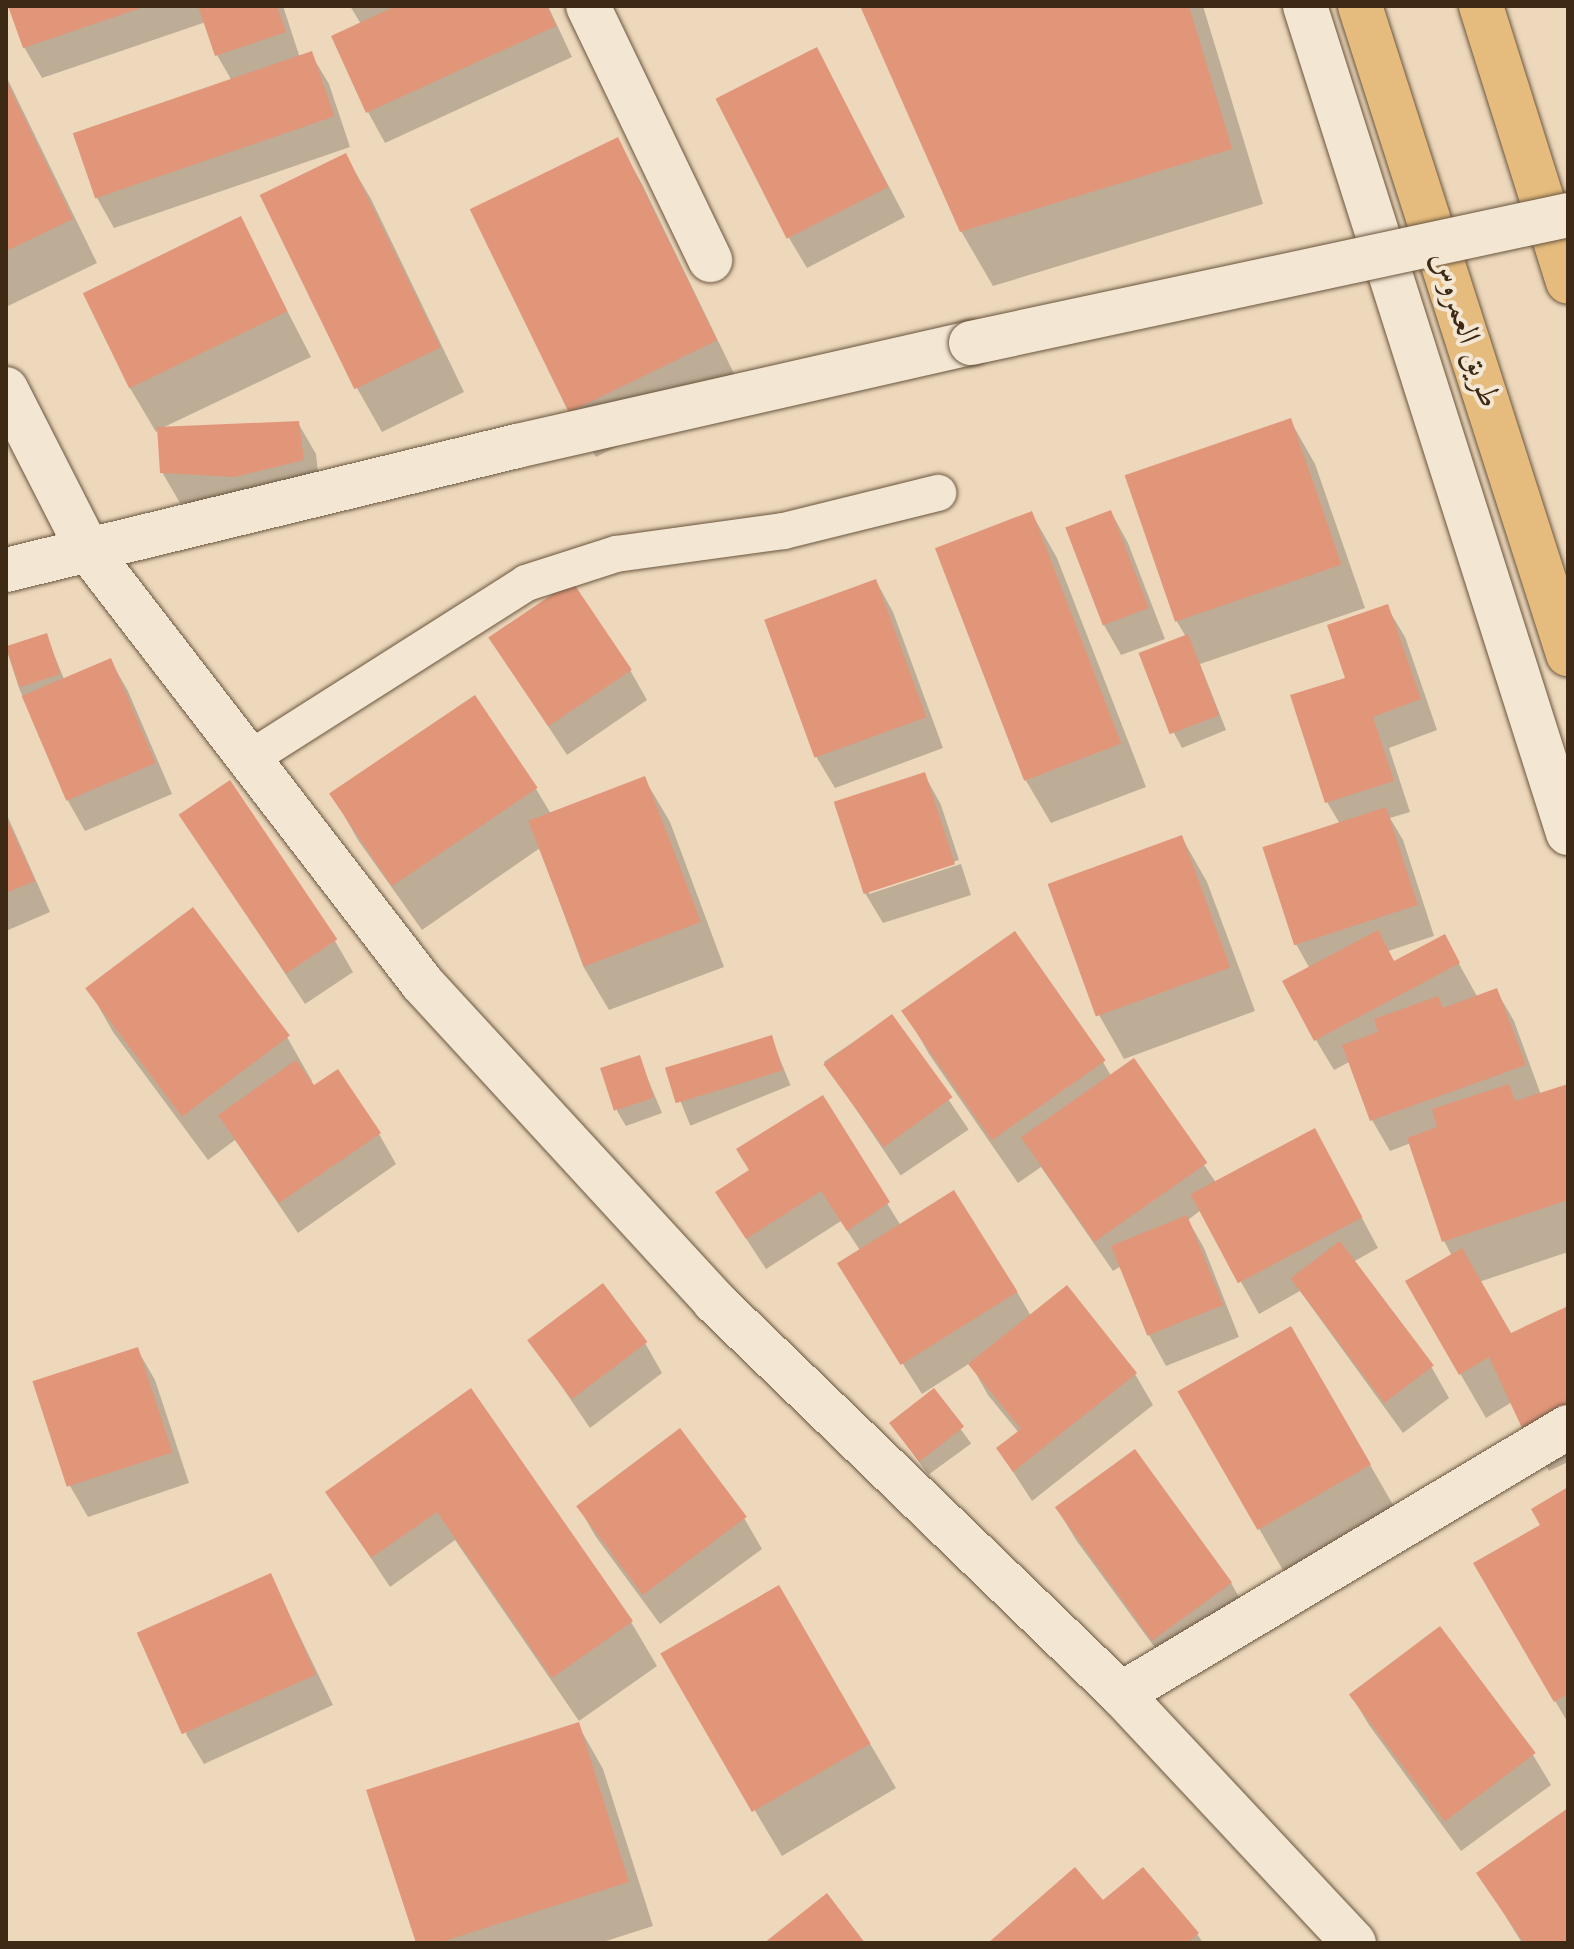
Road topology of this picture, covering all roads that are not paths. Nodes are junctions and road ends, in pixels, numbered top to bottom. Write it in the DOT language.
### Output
graph roads {
  1 [pos="588,6"];
  2 [pos="1305,6"];
  3 [pos="1360,6"];
  4 [pos="1481,6"];
  5 [pos="1568,215"];
  6 [pos="710,260"];
  7 [pos="1568,282"];
  8 [pos="6,389"];
  9 [pos="938,493"];
  10 [pos="88,550"];
  11 [pos="6,570"];
  12 [pos="1568,654"];
  13 [pos="249,759"];
  14 [pos="1568,833"];
  15 [pos="1568,1427"];
  16 [pos="1121,1694"];
  17 [pos="1354,1943"];
  1 -- 6 [label="street"];
  2 -- 14 [label="street"];
  3 -- 12 [label="main road, طريق العمروس"];
  4 -- 7 [label="main road"];
  5 -- 10 [label="street, bridge"];
  8 -- 10 [label="street"];
  9 -- 13 [label="lane"];
  10 -- 11 [label="street"];
  10 -- 13 [label="street"];
  13 -- 16 [label="street"];
  15 -- 16 [label="street"];
  16 -- 17 [label="street"];
}
